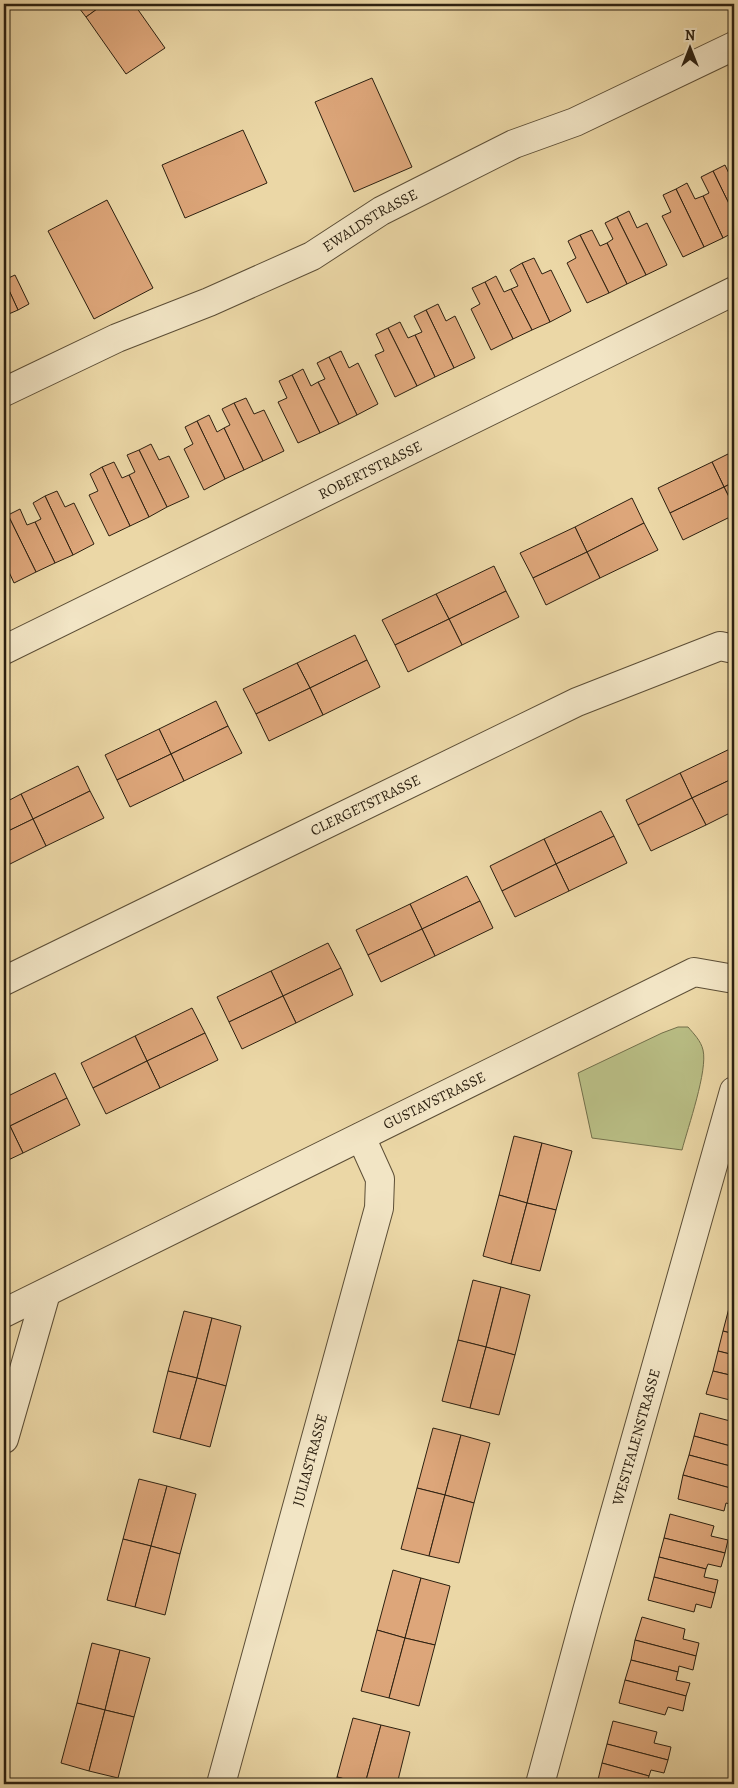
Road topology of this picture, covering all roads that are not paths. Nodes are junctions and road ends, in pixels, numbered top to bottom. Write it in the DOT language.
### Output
graph roads {
  1 [pos="734,46"];
  2 [pos="734,290"];
  3 [pos="4,392"];
  4 [pos="734,649"];
  5 [pos="4,650"];
  6 [pos="734,979"];
  7 [pos="4,981"];
  8 [pos="734,1091"];
  9 [pos="361,1137"];
  10 [pos="46,1293"];
  11 [pos="4,1313"];
  12 [pos="4,1439"];
  13 [pos="221,1784"];
  14 [pos="540,1784"];
  1 -- 3 [label="street, EWALDSTRASSE"];
  2 -- 5 [label="street, ROBERTSTRASSE"];
  4 -- 7 [label="street, CLERGETSTRASSE"];
  6 -- 9 [label="street, GUSTAVSTRASSE"];
  8 -- 14 [label="street, WESTFALENSTRASSE"];
  9 -- 10 [label="street, GUSTAVSTRASSE"];
  9 -- 13 [label="street, JULIASTRASSE"];
  10 -- 11 [label="street, GUSTAVSTRASSE"];
  10 -- 12 [label="street"];
}
